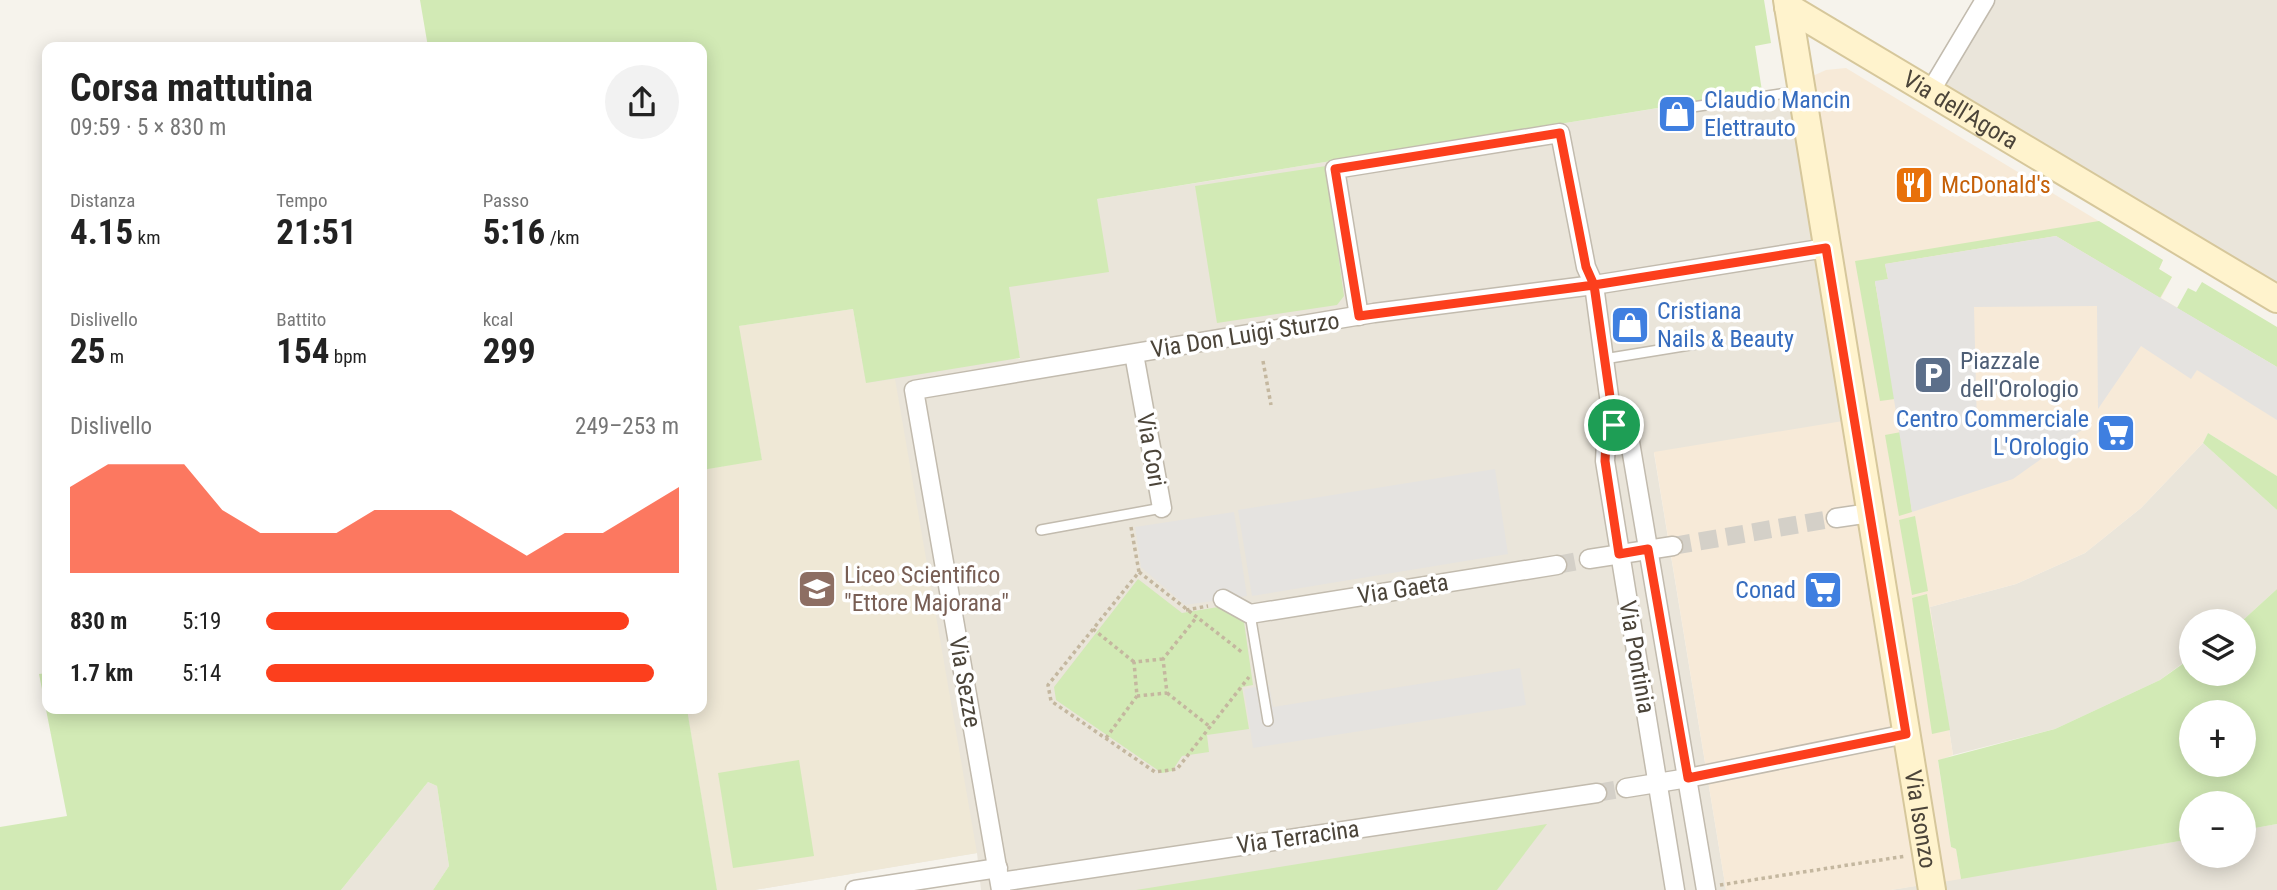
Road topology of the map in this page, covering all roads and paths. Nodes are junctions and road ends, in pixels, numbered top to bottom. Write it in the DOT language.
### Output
graph roads {
  1 [pos="1985,0"];
  2 [pos="1787,3"];
  3 [pos="1801,91"];
  4 [pos="1930,92"];
  5 [pos="1679,108"];
  6 [pos="1826,248"];
  7 [pos="1594,285"];
  8 [pos="2277,299"];
  9 [pos="1359,316"];
  10 [pos="1696,344"];
  11 [pos="1134,354"];
  12 [pos="1604,359"];
  13 [pos="1263,361"];
  14 [pos="914,390"];
  15 [pos="1271,405"];
  16 [pos="1614,425"];
  17 [pos="1162,508"];
  18 [pos="1870,513"];
  19 [pos="1129,514"];
  20 [pos="1836,518"];
  21 [pos="1041,530"];
  22 [pos="1673,546"];
  23 [pos="1648,549"];
  24 [pos="1619,554"];
  25 [pos="1589,559"];
  26 [pos="1557,565"];
  27 [pos="1139,572"];
  28 [pos="1223,599"];
  29 [pos="1250,614"];
  30 [pos="1196,618"];
  31 [pos="1093,629"];
  32 [pos="1163,659"];
  33 [pos="1134,662"];
  34 [pos="1258,665"];
  35 [pos="1167,693"];
  36 [pos="1138,696"];
  37 [pos="1268,721"];
  38 [pos="1210,727"];
  39 [pos="1906,734"];
  40 [pos="1106,738"];
  41 [pos="1132,756"];
  42 [pos="1128,761"];
  43 [pos="1688,778"];
  44 [pos="1658,783"];
  45 [pos="1626,788"];
  46 [pos="1597,793"];
  47 [pos="1926,853"];
  48 [pos="1000,880"];
  49 [pos="1706,889"];
  50 [pos="855,890"];
  51 [pos="1675,890"];
  52 [pos="1932,890"];
  1 -- 4 [label="street"];
  2 -- 3 [label="main road, Via Isonzo"];
  2 -- 4 [label="main road, Via dell'Agora"];
  3 -- 5 [label="lane"];
  3 -- 6 [label="main road, Via Isonzo"];
  4 -- 8 [label="main road, Via dell'Agora"];
  6 -- 7 [label="street, Via Don Luigi Sturzo"];
  6 -- 18 [label="main road, Via Isonzo"];
  7 -- 9 [label="street, Via Don Luigi Sturzo"];
  7 -- 9 [label="street, Via Pontinia"];
  7 -- 12 [label="street, Via Pontinia"];
  9 -- 11 [label="street, Via Don Luigi Sturzo"];
  10 -- 12 [label="lane"];
  11 -- 14 [label="street, Via Don Luigi Sturzo"];
  11 -- 17 [label="street, Via Cori"];
  12 -- 16 [label="street, Via Pontinia"];
  13 -- 15 [label="path"];
  14 -- 48 [label="street, Via Sezze"];
  16 -- 23 [label="street, Via Pontinia"];
  16 -- 24 [label="street, Via Pontinia"];
  17 -- 19 [label="lane, Via Cori"];
  18 -- 20 [label="street"];
  18 -- 39 [label="main road, Via Isonzo"];
  19 -- 21 [label="lane, Via Cori"];
  19 -- 27 [label="path"];
  22 -- 23 [label="street"];
  23 -- 24 [label="street"];
  23 -- 43 [label="street, Via Pontinia"];
  24 -- 25 [label="street"];
  24 -- 44 [label="street, Via Pontinia"];
  26 -- 29 [label="street, Via Gaeta"];
  27 -- 30 [label="path"];
  27 -- 31 [label="path"];
  28 -- 29 [label="street"];
  29 -- 34 [label="lane"];
  30 -- 32 [label="path"];
  30 -- 34 [label="path"];
  31 -- 33 [label="path"];
  31 -- 40 [label="path"];
  32 -- 33 [label="path"];
  32 -- 35 [label="path"];
  33 -- 36 [label="path"];
  34 -- 37 [label="lane"];
  34 -- 38 [label="path"];
  35 -- 36 [label="path"];
  35 -- 38 [label="path"];
  36 -- 40 [label="path"];
  38 -- 41 [label="path"];
  39 -- 43 [label="street"];
  39 -- 47 [label="main road, Via Isonzo"];
  40 -- 41 [label="path"];
  41 -- 42 [label="path"];
  43 -- 44 [label="street"];
  43 -- 49 [label="street, Via Pontinia"];
  44 -- 45 [label="street"];
  44 -- 51 [label="street, Via Pontinia"];
  46 -- 48 [label="street, Via Terracina"];
  47 -- 49 [label="path"];
  47 -- 52 [label="main road, Via Isonzo"];
  48 -- 50 [label="street, Via Terracina"];
}
